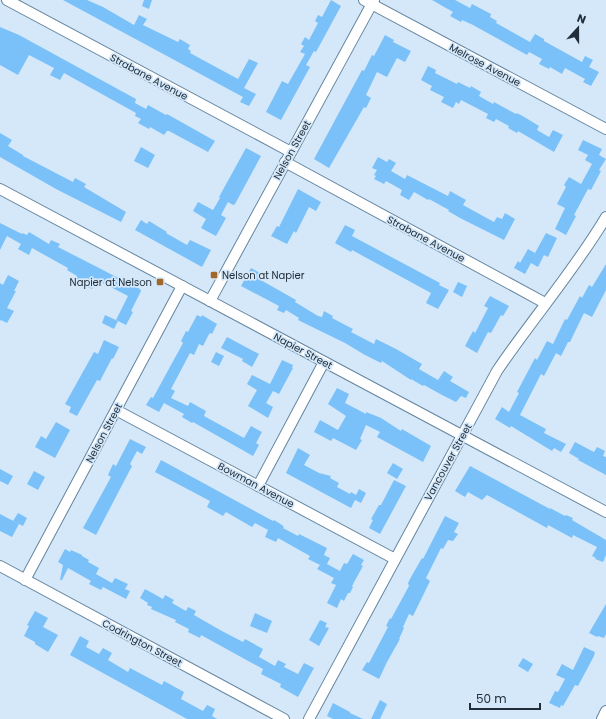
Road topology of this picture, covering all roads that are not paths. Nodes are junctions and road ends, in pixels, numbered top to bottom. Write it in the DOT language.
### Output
graph roads {
  1 [pos="7,0"];
  2 [pos="370,1"];
  3 [pos="606,129"];
  4 [pos="291,152"];
  5 [pos="285,162"];
  6 [pos="0,189"];
  7 [pos="606,217"];
  8 [pos="182,286"];
  9 [pos="210,300"];
  10 [pos="545,303"];
  11 [pos="324,362"];
  12 [pos="116,410"];
  13 [pos="462,436"];
  14 [pos="258,486"];
  15 [pos="606,512"];
  16 [pos="395,559"];
  17 [pos="0,566"];
  18 [pos="25,580"];
  19 [pos="606,711"];
  20 [pos="284,719"];
  21 [pos="308,719"];
  22 [pos="602,719"];
  1 -- 4 [label="street, Strabane Avenue"];
  2 -- 3 [label="street, Melrose Avenue"];
  2 -- 4 [label="street, Nelson Street"];
  4 -- 5 [label="street, Nelson Street"];
  5 -- 9 [label="street, Nelson Street"];
  5 -- 10 [label="street, Strabane Avenue"];
  6 -- 8 [label="street, Napier Street"];
  7 -- 10 [label="street, Vancouver Street"];
  8 -- 9 [label="street, Napier Street"];
  8 -- 12 [label="street, Nelson Street"];
  9 -- 11 [label="street, Napier Street"];
  10 -- 13 [label="street, Vancouver Street"];
  11 -- 13 [label="street, Napier Street"];
  11 -- 14 [label="street"];
  12 -- 14 [label="street, Bowman Avenue"];
  12 -- 18 [label="street, Nelson Street"];
  13 -- 15 [label="street, Napier Street"];
  13 -- 16 [label="street, Vancouver Street"];
  14 -- 16 [label="street, Bowman Avenue"];
  16 -- 21 [label="street, Vancouver Street"];
  17 -- 18 [label="street, Codrington Street"];
  18 -- 20 [label="street, Codrington Street"];
  19 -- 22 [label="street"];
}
